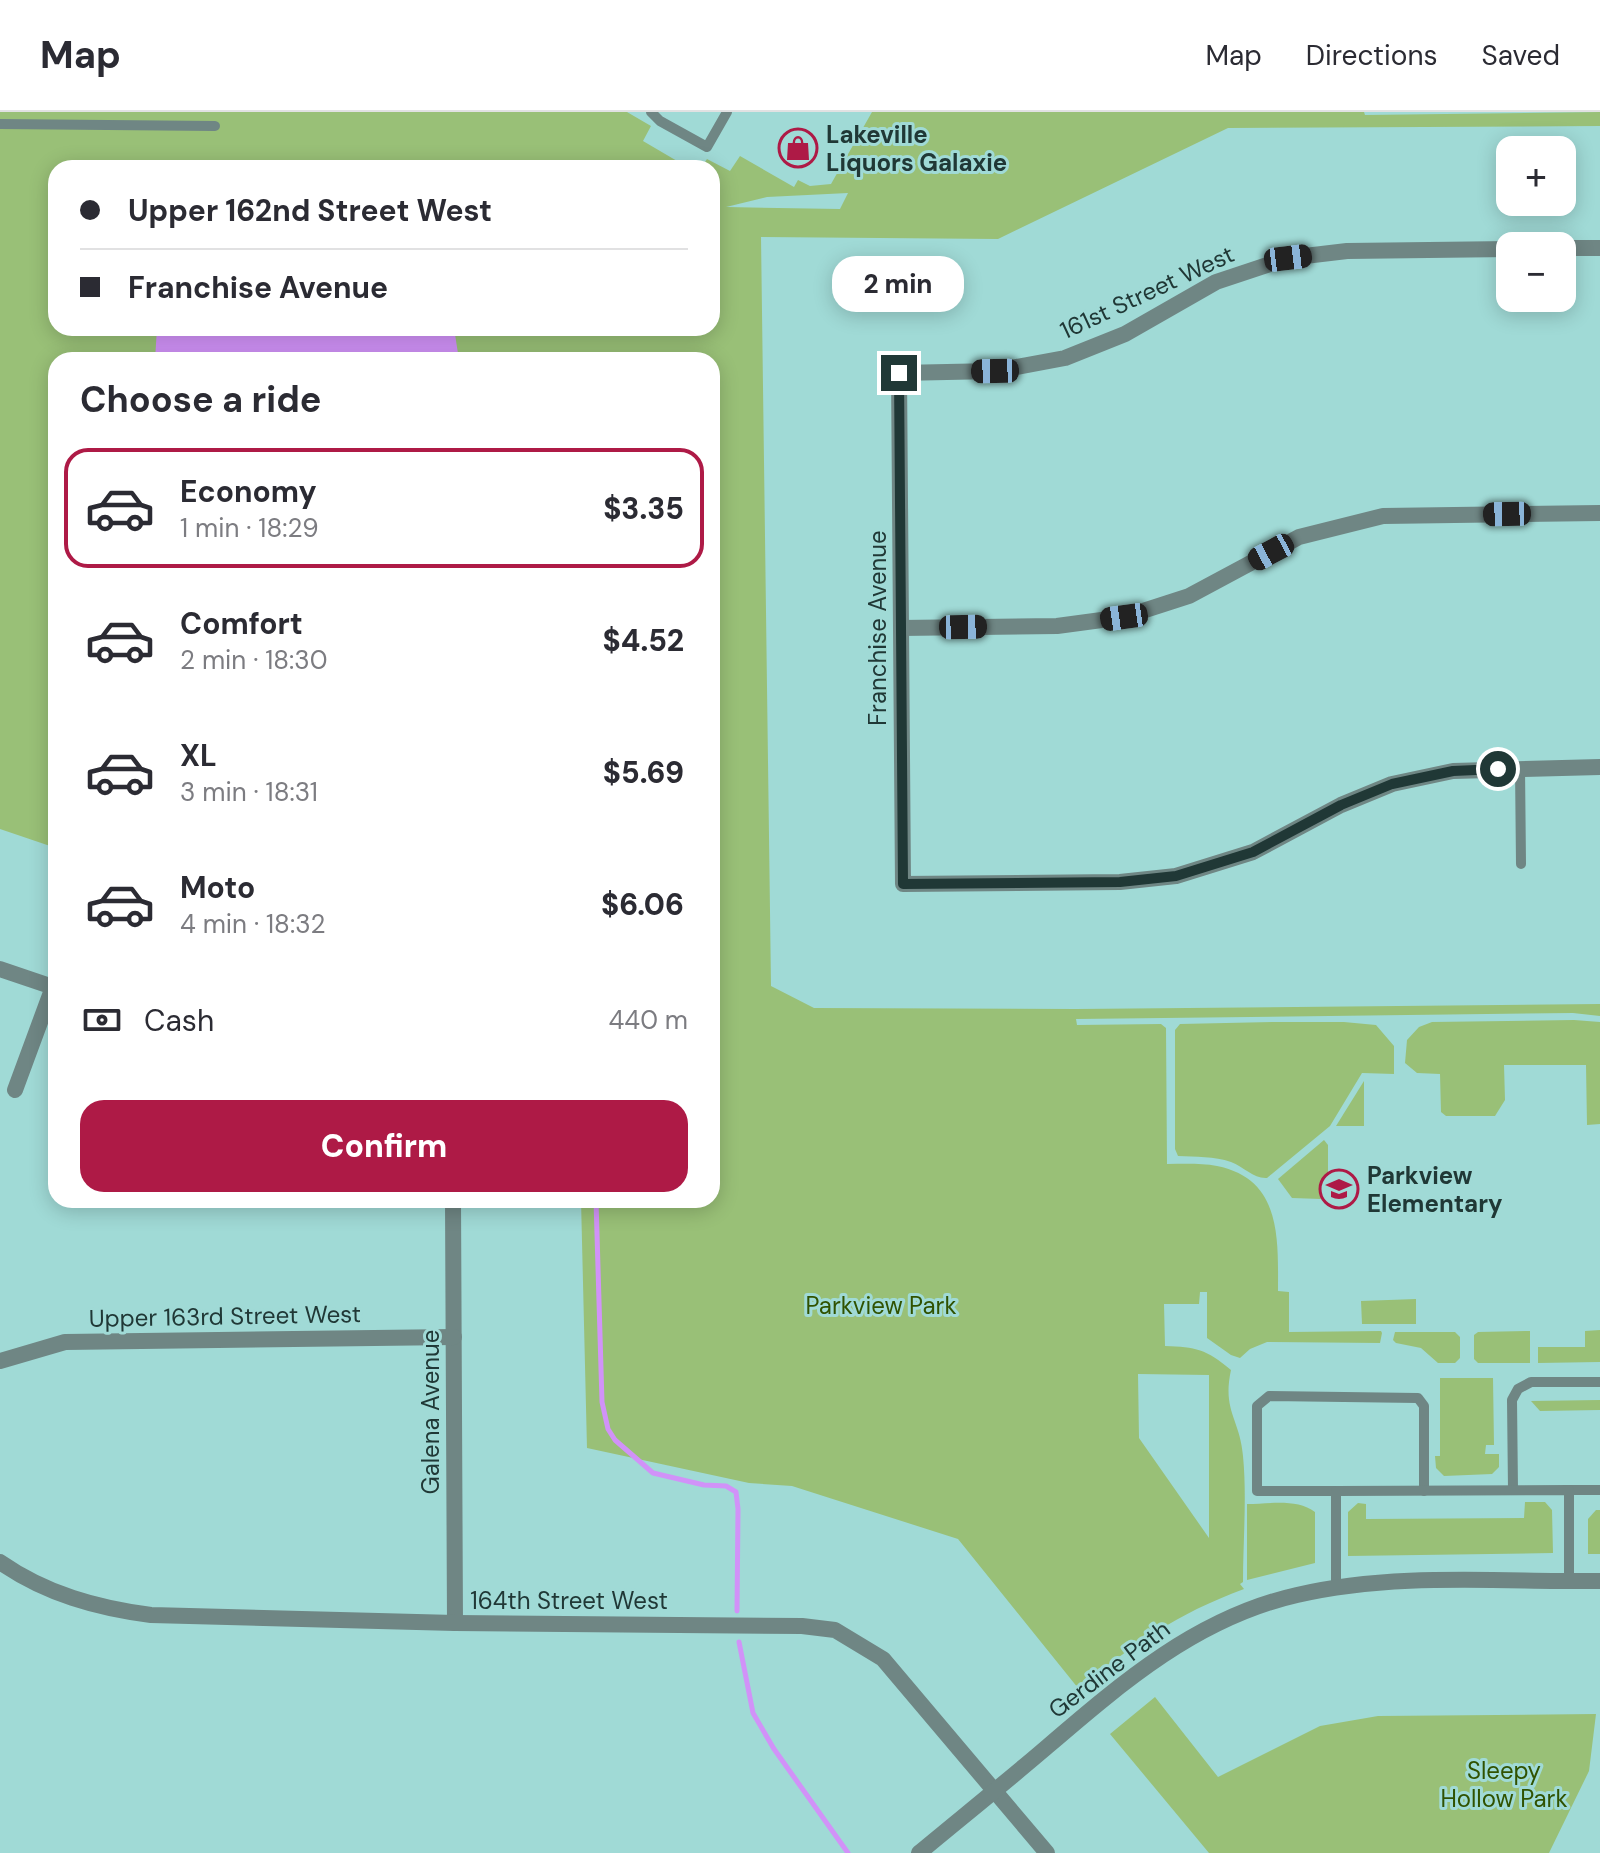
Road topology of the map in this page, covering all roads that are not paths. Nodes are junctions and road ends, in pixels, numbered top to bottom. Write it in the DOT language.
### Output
graph roads {
  1 [pos="651,112"];
  2 [pos="727,112"];
  3 [pos="662,116"];
  4 [pos="0,124"];
  5 [pos="215,126"];
  6 [pos="1576,248"];
  7 [pos="1600,248"];
  8 [pos="1496,249"];
  9 [pos="899,373"];
  10 [pos="1600,513"];
  11 [pos="901,628"];
  12 [pos="1600,767"];
  13 [pos="1520,768"];
  14 [pos="1521,864"];
  15 [pos="0,969"];
  16 [pos="48,985"];
  17 [pos="48,1003"];
  18 [pos="15,1090"];
  19 [pos="453,1208"];
  20 [pos="454,1337"];
  21 [pos="0,1361"];
  22 [pos="1600,1382"];
  23 [pos="1513,1490"];
  24 [pos="1569,1490"];
  25 [pos="1600,1490"];
  26 [pos="1336,1491"];
  27 [pos="1424,1491"];
  28 [pos="0,1562"];
  29 [pos="1569,1581"];
  30 [pos="1600,1581"];
  31 [pos="1336,1588"];
  32 [pos="455,1623"];
  33 [pos="994,1791"];
  34 [pos="919,1853"];
  35 [pos="1047,1853"];
  1 -- 3 [label="lane"];
  2 -- 3 [label="lane"];
  4 -- 5 [label="lane"];
  6 -- 7 [label="street"];
  8 -- 9 [label="street, 161st Street West"];
  9 -- 11 [label="street, Franchise Avenue"];
  10 -- 11 [label="street"];
  11 -- 13 [label="street, Franchise Avenue"];
  12 -- 13 [label="street"];
  13 -- 14 [label="lane"];
  15 -- 16 [label="street"];
  17 -- 18 [label="street"];
  19 -- 20 [label="street, Galena Avenue"];
  20 -- 21 [label="street, Upper 163rd Street West"];
  20 -- 32 [label="street, Galena Avenue"];
  22 -- 23 [label="lane"];
  23 -- 24 [label="lane"];
  23 -- 27 [label="lane"];
  24 -- 25 [label="lane"];
  24 -- 29 [label="lane"];
  26 -- 27 [label="lane"];
  26 -- 27 [label="lane"];
  26 -- 31 [label="lane"];
  28 -- 32 [label="street, 164th Street West"];
  29 -- 30 [label="street, Gerdine Path"];
  29 -- 31 [label="street, Gerdine Path"];
  31 -- 33 [label="street, Gerdine Path"];
  32 -- 33 [label="street, 164th Street West"];
  33 -- 34 [label="street, Gerdine Path"];
  33 -- 35 [label="street, 164th Street West"];
}
